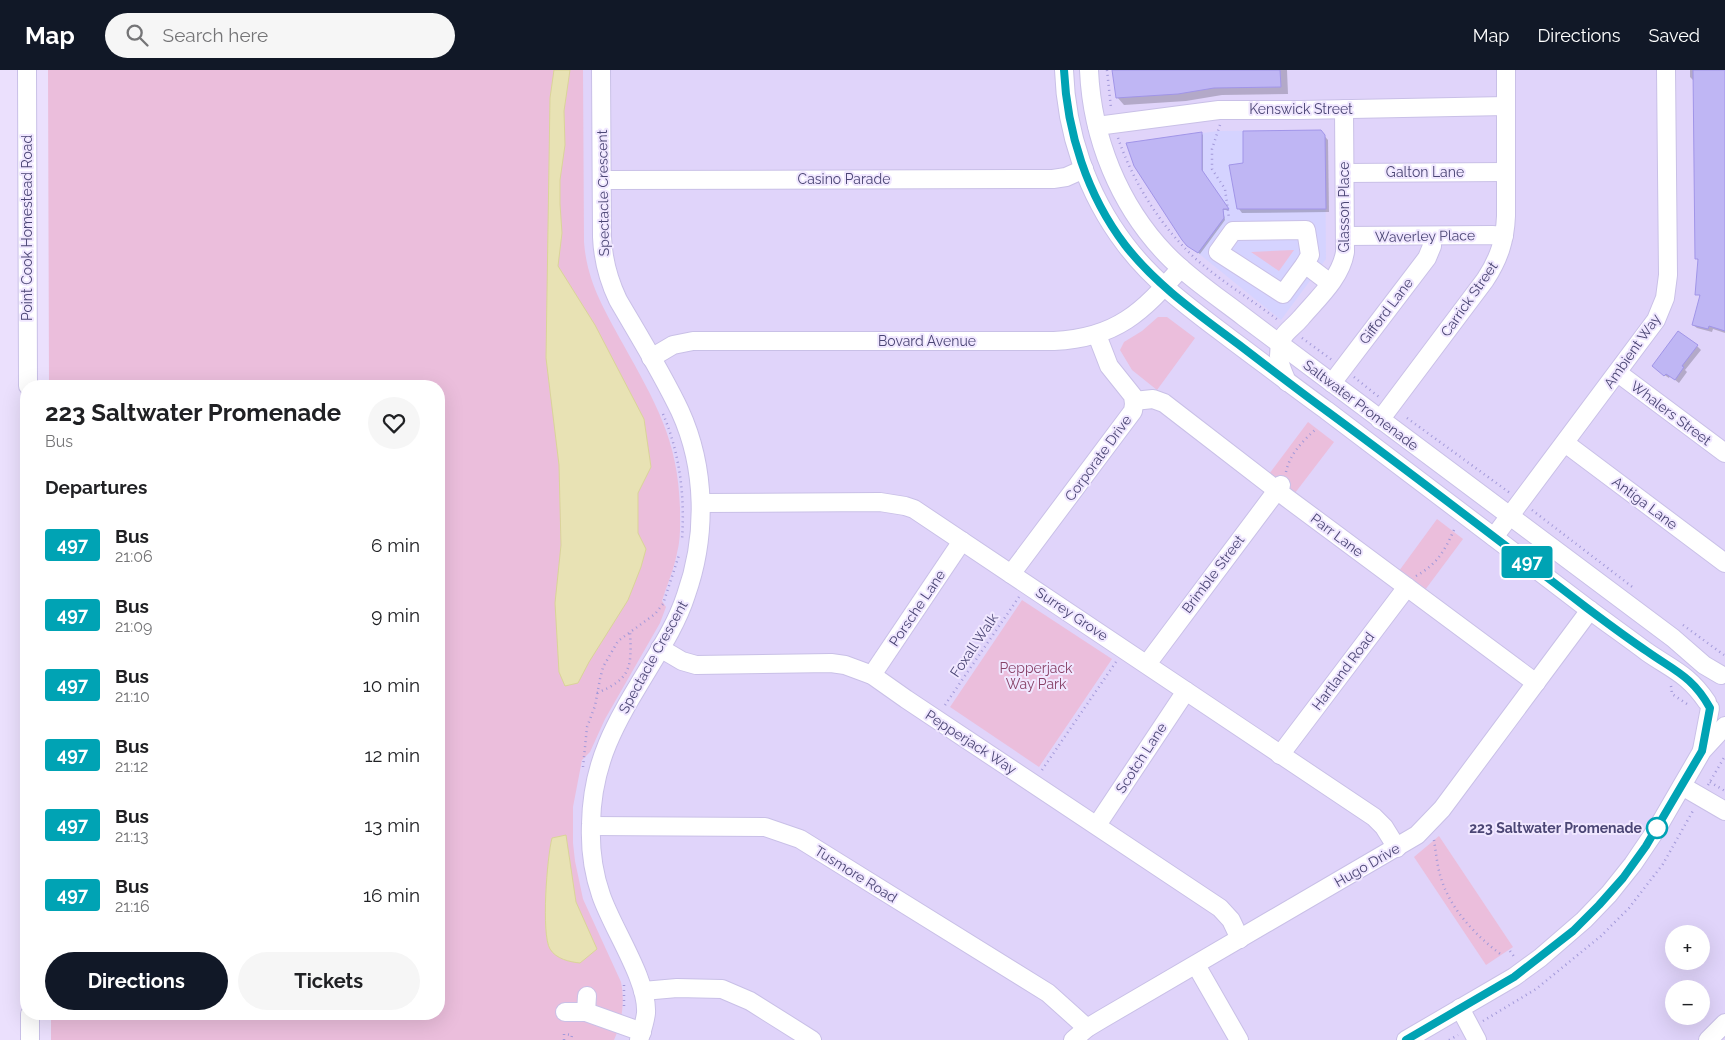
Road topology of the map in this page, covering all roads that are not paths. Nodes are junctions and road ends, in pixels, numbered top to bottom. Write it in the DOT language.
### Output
graph roads {
  1 [pos="27,70"];
  2 [pos="601,70"];
  3 [pos="1064,70"];
  4 [pos="1089,70"];
  5 [pos="1506,70"];
  6 [pos="1666,70"];
  7 [pos="1506,106"];
  8 [pos="1344,109"];
  9 [pos="1105,125"];
  10 [pos="1084,169"];
  11 [pos="1506,172"];
  12 [pos="1345,173"];
  13 [pos="602,180"];
  14 [pos="1345,236"];
  15 [pos="1431,236"];
  16 [pos="1504,236"];
  17 [pos="1305,264"];
  18 [pos="1181,268"];
  19 [pos="1330,283"];
  20 [pos="1164,287"];
  21 [pos="1097,335"];
  22 [pos="1285,347"];
  23 [pos="651,358"];
  24 [pos="1618,373"];
  25 [pos="28,380"];
  26 [pos="1287,382"];
  27 [pos="1332,383"];
  28 [pos="1134,401"];
  29 [pos="1386,413"];
  30 [pos="1564,443"];
  31 [pos="1725,453"];
  32 [pos="1281,482"];
  33 [pos="701,503"];
  34 [pos="1516,509"];
  35 [pos="1494,537"];
  36 [pos="962,541"];
  37 [pos="1725,563"];
  38 [pos="1012,574"];
  39 [pos="1410,582"];
  40 [pos="1590,610"];
  41 [pos="660,648"];
  42 [pos="1146,664"];
  43 [pos="872,674"];
  44 [pos="1724,674"];
  45 [pos="1536,683"];
  46 [pos="1186,691"];
  47 [pos="1703,707"];
  48 [pos="1725,717"];
  49 [pos="1725,726"];
  50 [pos="1702,751"];
  51 [pos="1280,755"];
  52 [pos="1682,786"];
  53 [pos="1725,810"];
  54 [pos="1097,825"];
  55 [pos="591,826"];
  56 [pos="1397,848"];
  57 [pos="1240,939"];
  58 [pos="1196,965"];
  59 [pos="643,991"];
  60 [pos="1460,1008"];
  61 [pos="565,1012"];
  62 [pos="30,1020"];
  63 [pos="1725,1023"];
  64 [pos="1086,1028"];
  65 [pos="640,1036"];
  66 [pos="30,1040"];
  67 [pos="812,1040"];
  68 [pos="1073,1040"];
  69 [pos="1239,1040"];
  70 [pos="1406,1040"];
  71 [pos="1478,1040"];
  72 [pos="1708,1040"];
  1 -- 25 [label="street, Point Cook Homestead Road"];
  2 -- 13 [label="street, Spectacle Crescent"];
  3 -- 10 [label="street, Saltwater Promenade"];
  4 -- 9 [label="street, Saltwater Promenade"];
  5 -- 7 [label="street, Carrick Street"];
  6 -- 24 [label="street, Ambient Way"];
  7 -- 8 [label="street, Kenswick Street"];
  7 -- 11 [label="street, Carrick Street"];
  8 -- 9 [label="street, Kenswick Street"];
  8 -- 12 [label="street, Glasson Place"];
  9 -- 18 [label="street, Saltwater Promenade"];
  10 -- 13 [label="street, Casino Parade"];
  10 -- 20 [label="street, Saltwater Promenade"];
  11 -- 12 [label="street, Galton Lane"];
  11 -- 16 [label="street, Carrick Street"];
  12 -- 14 [label="street, Glasson Place"];
  13 -- 23 [label="street, Spectacle Crescent"];
  14 -- 15 [label="street, Waverley Place"];
  14 -- 19 [label="street, Glasson Place"];
  15 -- 16 [label="street, Waverley Place"];
  15 -- 27 [label="street, Gifford Lane"];
  16 -- 29 [label="street, Carrick Street"];
  17 -- 17 [label="street"];
  17 -- 19 [label="street"];
  18 -- 20 [label="street, Bovard Avenue"];
  18 -- 22 [label="street, Saltwater Promenade"];
  19 -- 22 [label="street, Glasson Place"];
  20 -- 21 [label="street, Bovard Avenue"];
  20 -- 26 [label="street, Saltwater Promenade"];
  21 -- 23 [label="street, Bovard Avenue"];
  21 -- 28 [label="street, Corporate Drive"];
  22 -- 26 [label="street"];
  22 -- 27 [label="street, Saltwater Promenade"];
  23 -- 33 [label="street, Spectacle Crescent"];
  24 -- 30 [label="street, Ambient Way"];
  24 -- 31 [label="street, Whalers Street"];
  26 -- 35 [label="street, Saltwater Promenade"];
  27 -- 29 [label="street, Saltwater Promenade"];
  28 -- 32 [label="street, Parr Lane"];
  28 -- 38 [label="street, Corporate Drive"];
  29 -- 34 [label="street, Saltwater Promenade"];
  30 -- 34 [label="street, Ambient Way"];
  30 -- 37 [label="street, Antiga Lane"];
  32 -- 39 [label="street, Parr Lane"];
  32 -- 42 [label="street, Brimble Street"];
  33 -- 36 [label="street, Surrey Grove"];
  33 -- 41 [label="street, Spectacle Crescent"];
  34 -- 35 [label="street, Ambient Way"];
  34 -- 44 [label="street, Saltwater Promenade"];
  35 -- 40 [label="street, Saltwater Promenade"];
  36 -- 38 [label="street, Surrey Grove"];
  36 -- 43 [label="street, Porsche Lane"];
  38 -- 42 [label="street, Surrey Grove"];
  39 -- 45 [label="street, Parr Lane"];
  39 -- 51 [label="street, Hartland Road"];
  40 -- 45 [label="street, Hugo Drive"];
  40 -- 47 [label="street, Saltwater Promenade"];
  41 -- 43 [label="street, Pepperjack Way"];
  41 -- 55 [label="street, Spectacle Crescent"];
  42 -- 46 [label="street, Surrey Grove"];
  43 -- 54 [label="street, Pepperjack Way"];
  44 -- 47 [label="street"];
  45 -- 56 [label="street, Hugo Drive"];
  46 -- 51 [label="street, Surrey Grove"];
  46 -- 54 [label="street, Scotch Lane"];
  47 -- 48 [label="street"];
  47 -- 50 [label="street"];
  49 -- 50 [label="street"];
  50 -- 52 [label="street"];
  51 -- 56 [label="street, Surrey Grove"];
  52 -- 53 [label="street"];
  52 -- 60 [label="street"];
  54 -- 57 [label="street, Pepperjack Way"];
  55 -- 59 [label="street, Spectacle Crescent"];
  55 -- 64 [label="street, Tusmore Road"];
  56 -- 57 [label="street, Hugo Drive"];
  57 -- 58 [label="street, Hugo Drive"];
  58 -- 64 [label="street, Hugo Drive"];
  58 -- 69 [label="street"];
  59 -- 65 [label="street, Spectacle Crescent"];
  59 -- 67 [label="street"];
  60 -- 70 [label="street"];
  60 -- 71 [label="street"];
  61 -- 65 [label="street"];
  62 -- 66 [label="street"];
  63 -- 72 [label="street"];
  64 -- 68 [label="street, Hugo Drive"];
}
